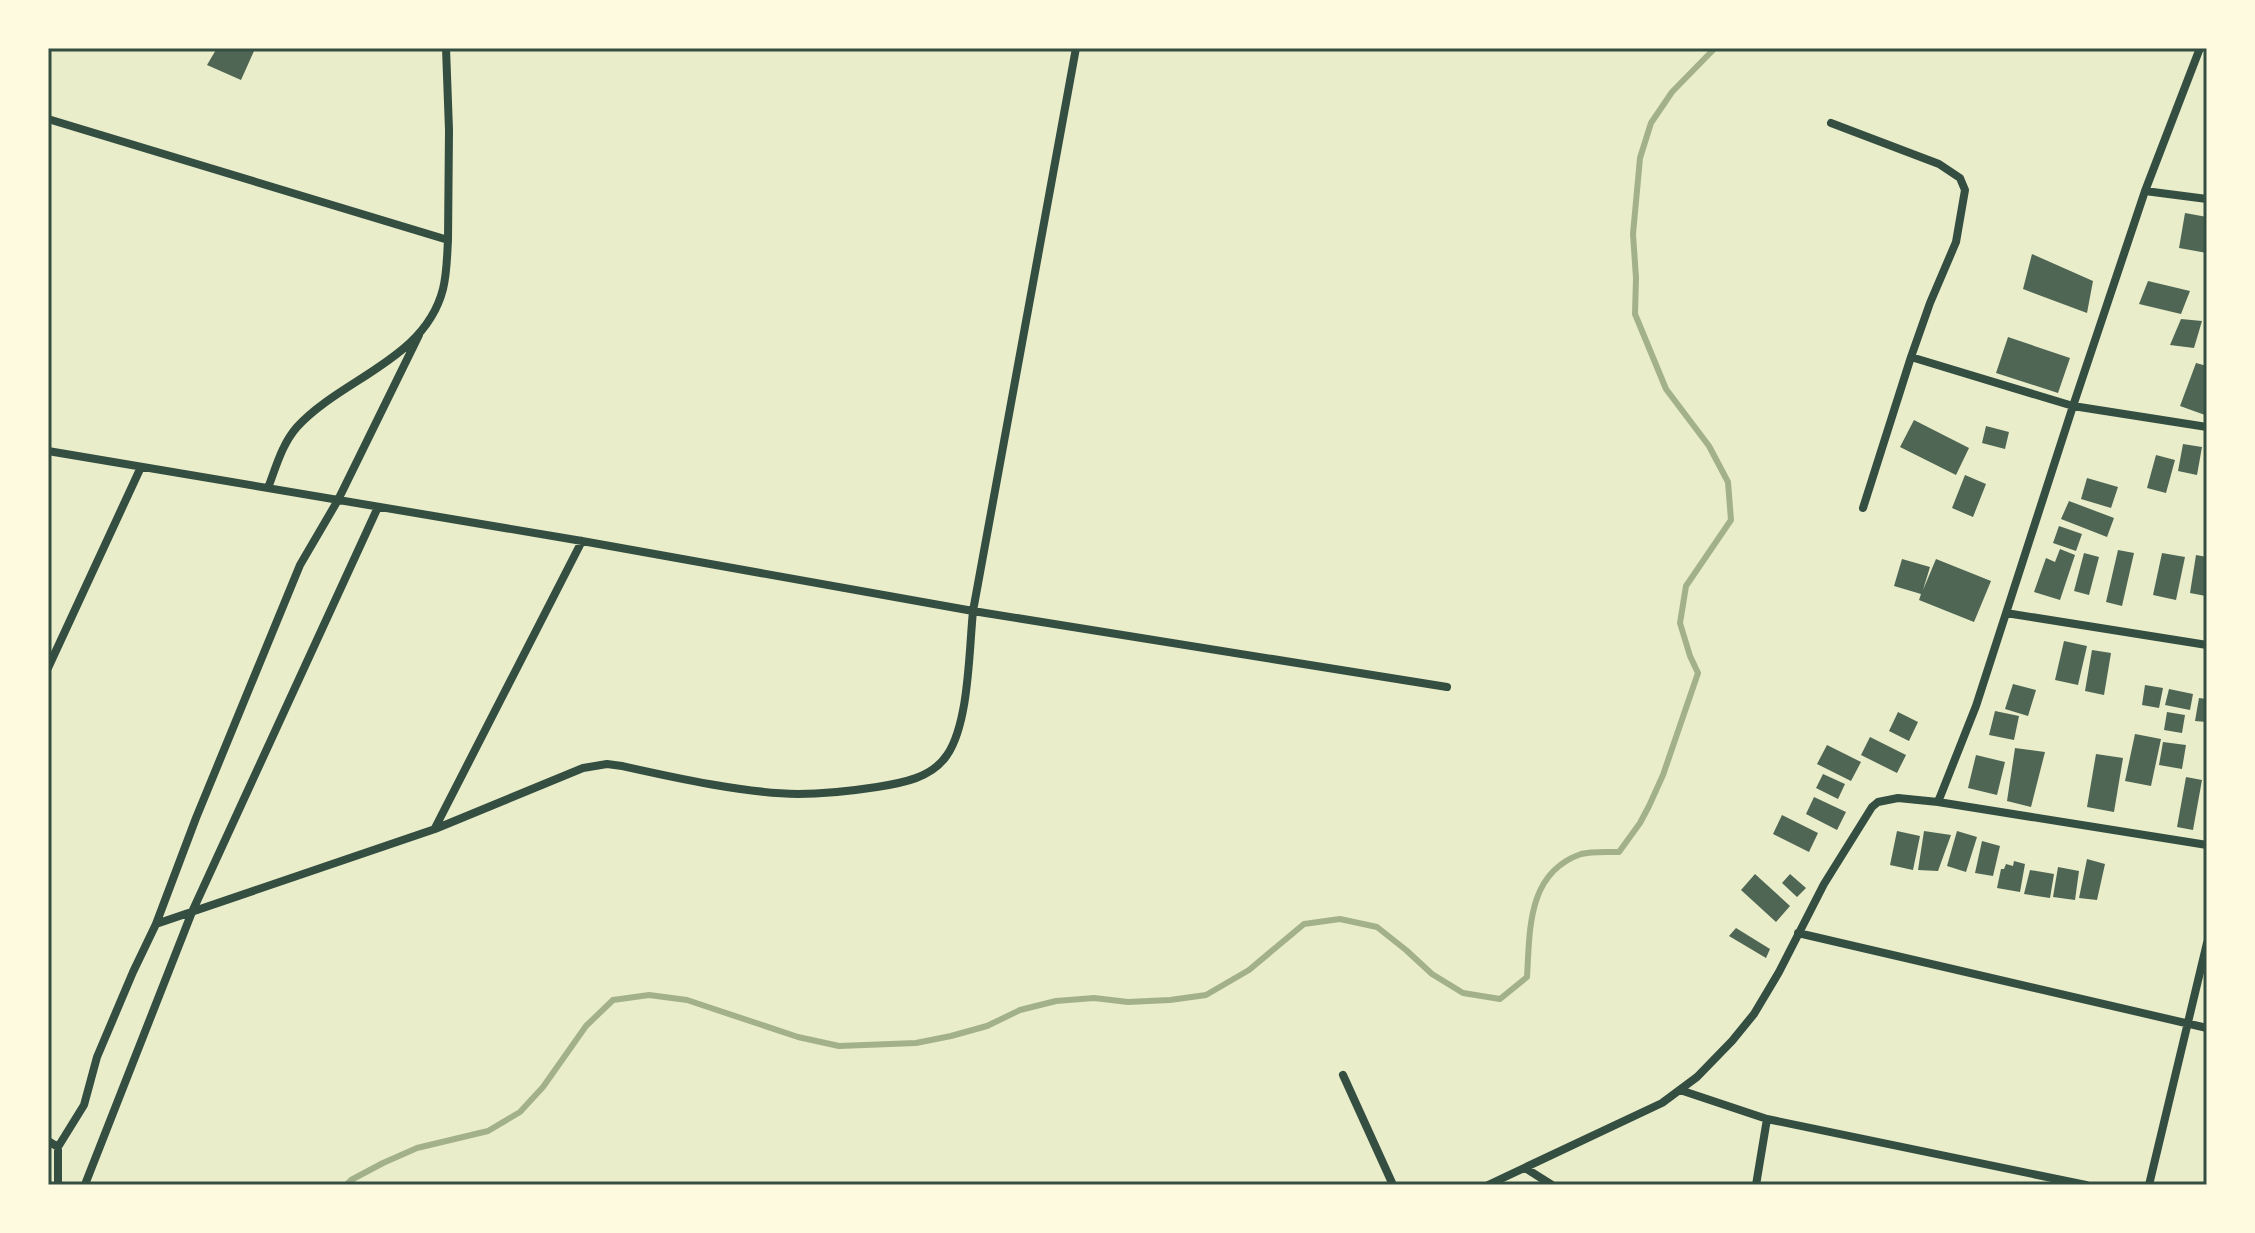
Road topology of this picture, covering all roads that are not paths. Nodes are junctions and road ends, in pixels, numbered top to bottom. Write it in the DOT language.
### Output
graph roads {
  1 [pos="446,48"];
  2 [pos="1076,48"];
  3 [pos="2200,48"];
  4 [pos="48,119"];
  5 [pos="1831,123"];
  6 [pos="2145,191"];
  7 [pos="2207,199"];
  8 [pos="448,240"];
  9 [pos="419,335"];
  10 [pos="1911,357"];
  11 [pos="2073,406"];
  12 [pos="2207,427"];
  13 [pos="48,451"];
  14 [pos="141,467"];
  15 [pos="268,488"];
  16 [pos="338,500"];
  17 [pos="378,507"];
  18 [pos="1863,508"];
  19 [pos="582,541"];
  20 [pos="973,611"];
  21 [pos="2006,613"];
  22 [pos="2207,645"];
  23 [pos="48,668"];
  24 [pos="1447,687"];
  25 [pos="1938,802"];
  26 [pos="435,829"];
  27 [pos="2207,845"];
  28 [pos="192,912"];
  29 [pos="156,924"];
  30 [pos="1798,933"];
  31 [pos="2207,943"];
  32 [pos="2189,1024"];
  33 [pos="2207,1028"];
  34 [pos="1343,1075"];
  35 [pos="1680,1090"];
  36 [pos="1767,1119"];
  37 [pos="48,1141"];
  38 [pos="58,1147"];
  39 [pos="1525,1168"];
  40 [pos="58,1185"];
  41 [pos="86,1185"];
  42 [pos="1393,1185"];
  43 [pos="1488,1185"];
  44 [pos="1552,1185"];
  45 [pos="1756,1185"];
  46 [pos="2086,1185"];
  47 [pos="2149,1185"];
  1 -- 8 [label="street"];
  2 -- 20 [label="street"];
  3 -- 6 [label="street"];
  4 -- 8 [label="street"];
  5 -- 10 [label="street"];
  6 -- 7 [label="street"];
  6 -- 11 [label="street"];
  8 -- 9 [label="street"];
  9 -- 15 [label="street"];
  9 -- 16 [label="street"];
  10 -- 11 [label="street"];
  10 -- 18 [label="street"];
  11 -- 12 [label="street"];
  11 -- 21 [label="street"];
  13 -- 14 [label="street"];
  14 -- 15 [label="street"];
  14 -- 23 [label="street"];
  15 -- 16 [label="street"];
  16 -- 17 [label="street"];
  16 -- 29 [label="street"];
  17 -- 19 [label="street"];
  17 -- 28 [label="street"];
  19 -- 20 [label="street"];
  19 -- 26 [label="street"];
  20 -- 24 [label="street"];
  20 -- 26 [label="street"];
  21 -- 22 [label="street"];
  21 -- 25 [label="street"];
  25 -- 27 [label="street"];
  25 -- 30 [label="street"];
  26 -- 28 [label="street"];
  28 -- 29 [label="street"];
  28 -- 41 [label="street"];
  29 -- 38 [label="street"];
  30 -- 32 [label="street"];
  30 -- 35 [label="street"];
  31 -- 32 [label="street"];
  32 -- 33 [label="street"];
  32 -- 47 [label="street"];
  34 -- 42 [label="street"];
  35 -- 36 [label="street"];
  35 -- 39 [label="street"];
  36 -- 45 [label="street"];
  36 -- 46 [label="street"];
  37 -- 38 [label="street"];
  38 -- 40 [label="street"];
  39 -- 43 [label="street"];
  39 -- 44 [label="street"];
}
